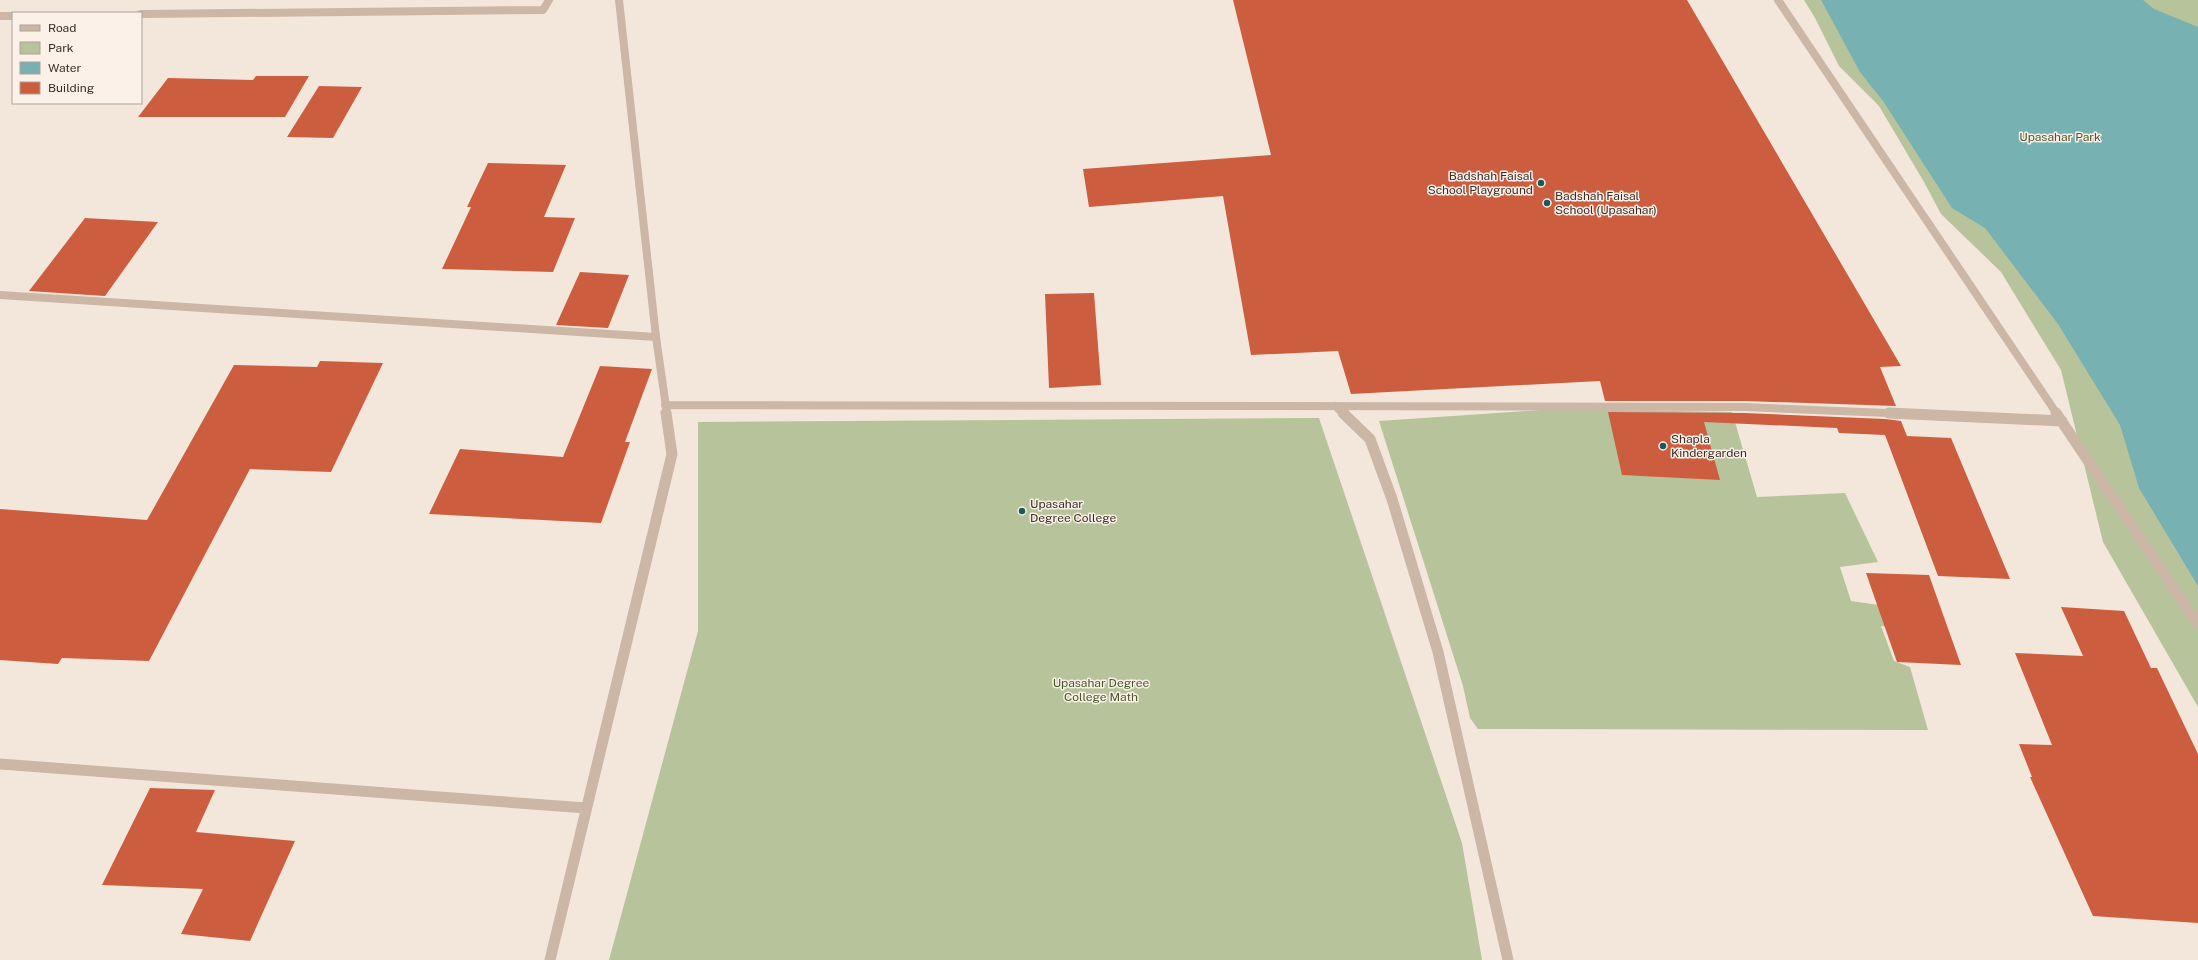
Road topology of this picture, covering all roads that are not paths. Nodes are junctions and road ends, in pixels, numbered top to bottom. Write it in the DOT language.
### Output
graph roads {
  1 [pos="549,0"];
  2 [pos="620,0"];
  3 [pos="1778,0"];
  4 [pos="142,14"];
  5 [pos="0,16"];
  6 [pos="12,16"];
  7 [pos="0,295"];
  8 [pos="656,338"];
  9 [pos="665,405"];
  10 [pos="1335,406"];
  11 [pos="2062,421"];
  12 [pos="2198,624"];
  13 [pos="0,764"];
  14 [pos="586,808"];
  15 [pos="550,960"];
  16 [pos="1508,960"];
  1 -- 4 [label="street"];
  2 -- 8 [label="street"];
  3 -- 11 [label="street"];
  5 -- 6 [label="street"];
  7 -- 8 [label="street"];
  8 -- 9 [label="street"];
  9 -- 10 [label="street"];
  9 -- 14 [label="street"];
  10 -- 11 [label="street"];
  10 -- 16 [label="street"];
  11 -- 12 [label="street"];
  13 -- 14 [label="street"];
  14 -- 15 [label="street"];
}
